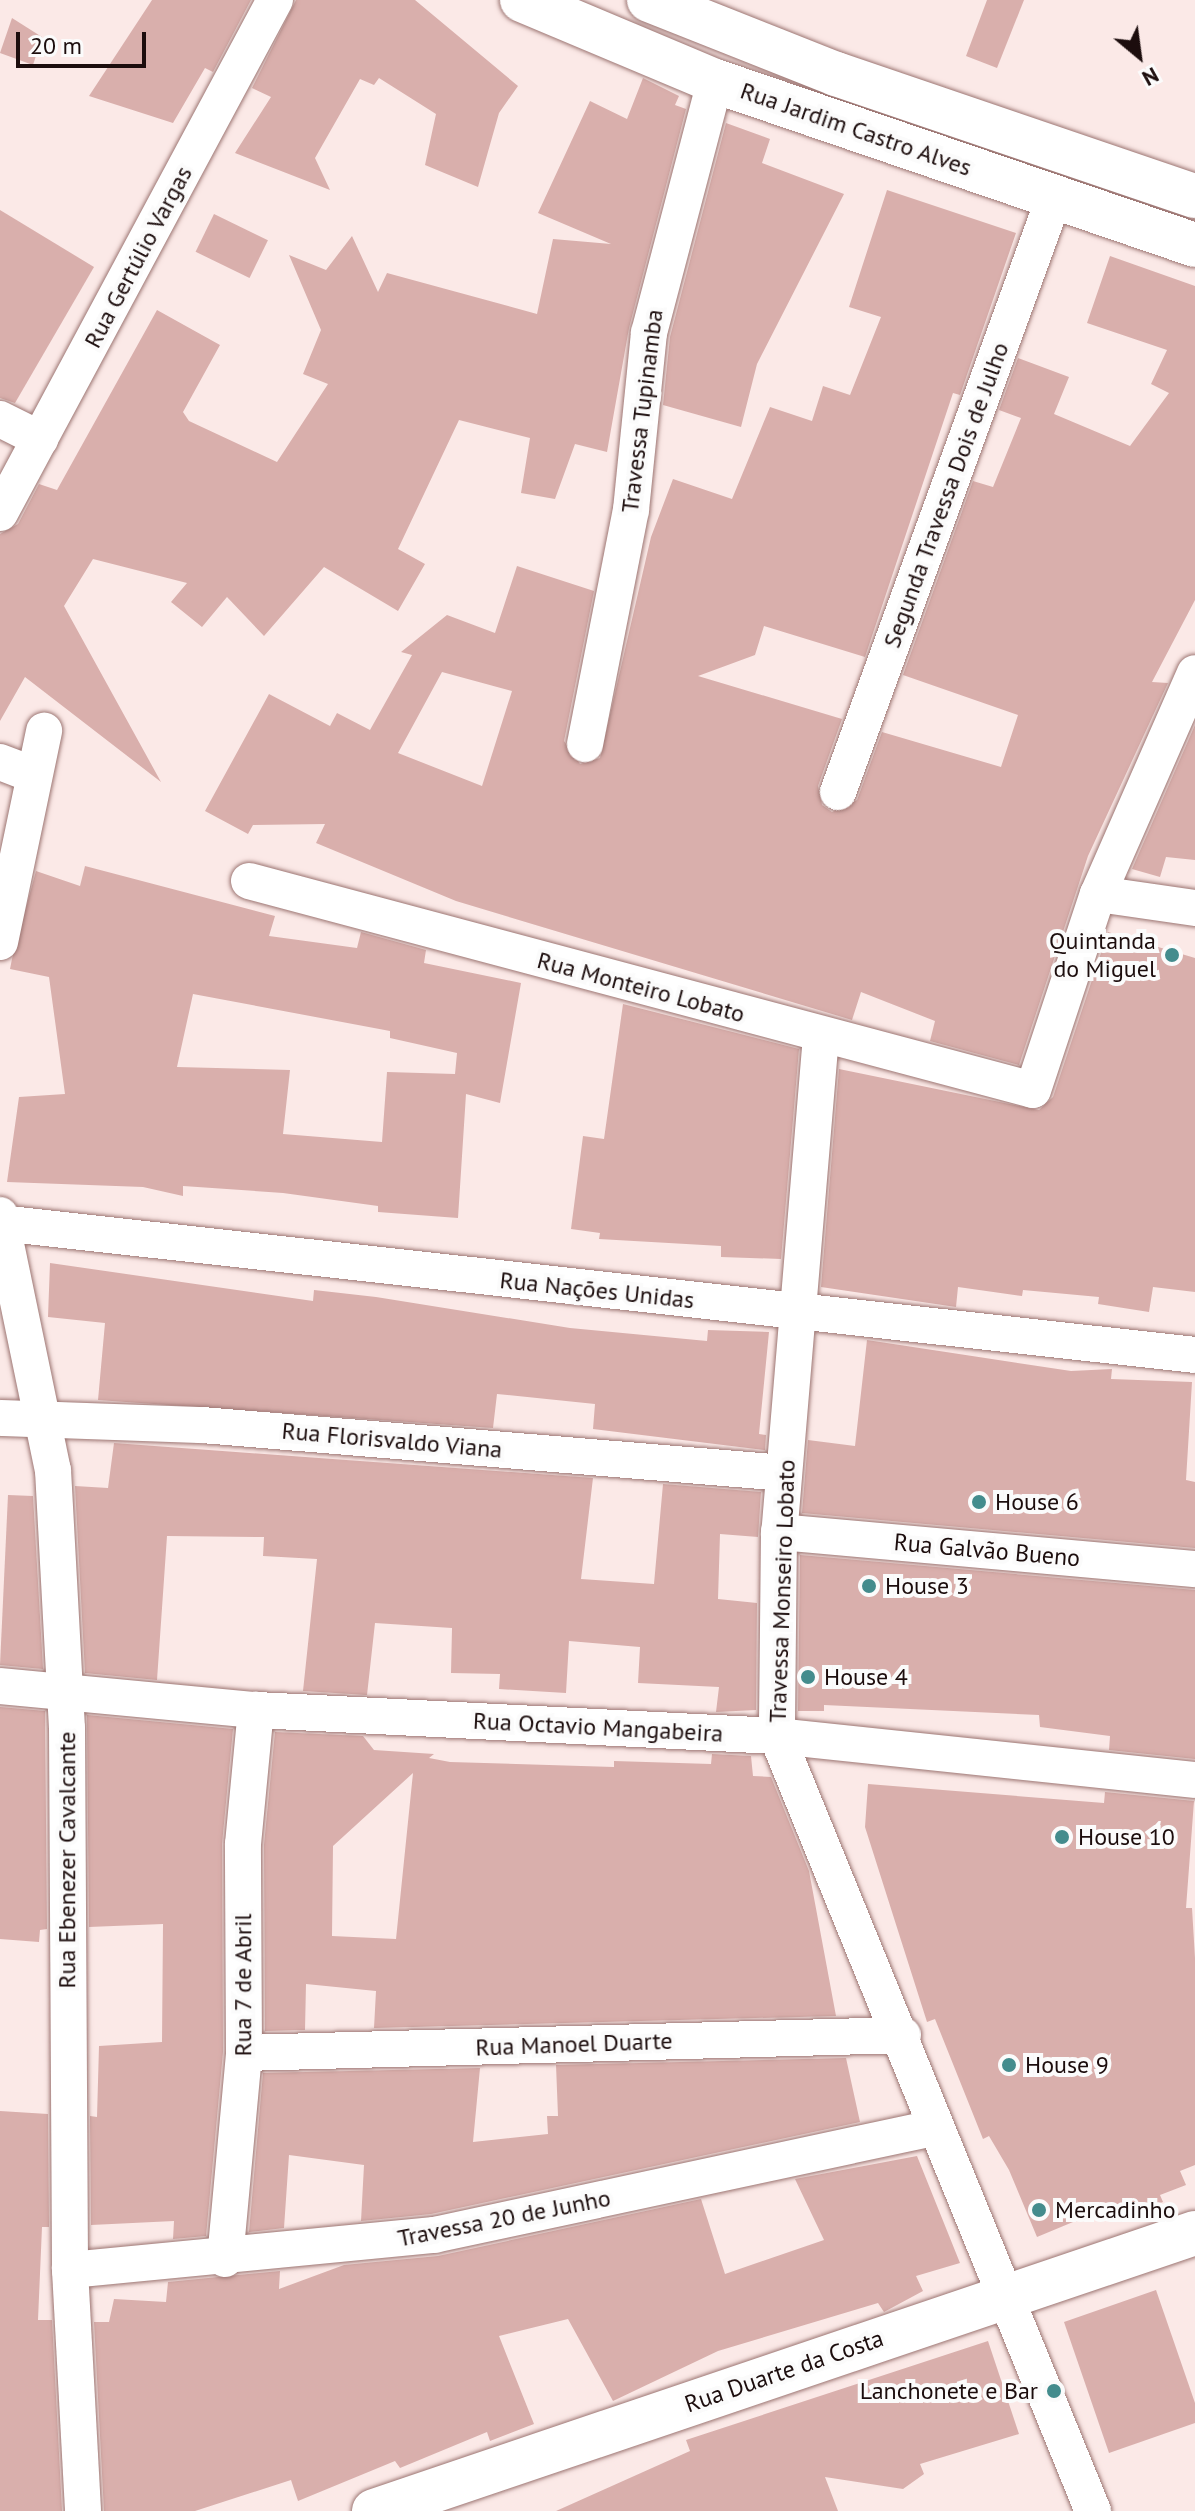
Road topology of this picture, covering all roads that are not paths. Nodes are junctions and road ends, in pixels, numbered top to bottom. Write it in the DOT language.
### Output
graph roads {
  1 [pos="275,0"];
  2 [pos="522,0"];
  3 [pos="649,0"];
  4 [pos="715,81"];
  5 [pos="1195,196"];
  6 [pos="1054,198"];
  7 [pos="1195,245"];
  8 [pos="0,419"];
  9 [pos="40,439"];
  10 [pos="0,513"];
  11 [pos="1195,673"];
  12 [pos="44,731"];
  13 [pos="585,744"];
  14 [pos="0,762"];
  15 [pos="34,775"];
  16 [pos="838,792"];
  17 [pos="249,881"];
  18 [pos="1098,894"];
  19 [pos="1195,908"];
  20 [pos="0,942"];
  21 [pos="821,1036"];
  22 [pos="1,1220"];
  23 [pos="800,1313"];
  24 [pos="1195,1355"];
  25 [pos="43,1415"];
  26 [pos="0,1418"];
  27 [pos="784,1473"];
  28 [pos="779,1532"];
  29 [pos="1195,1569"];
  30 [pos="0,1686"];
  31 [pos="65,1691"];
  32 [pos="256,1710"];
  33 [pos="777,1736"];
  34 [pos="1195,1780"];
  35 [pos="903,2035"];
  36 [pos="244,2053"];
  37 [pos="933,2128"];
  38 [pos="1195,2233"];
  39 [pos="225,2259"];
  40 [pos="70,2270"];
  41 [pos="1002,2296"];
  42 [pos="83,2511"];
  43 [pos="374,2511"];
  44 [pos="1093,2511"];
  1 -- 9 [label="street, Rua Gertúlio Vargas"];
  2 -- 4 [label="street, Rua Jardim Castro Alves"];
  3 -- 5 [label="street, Rua Jardim Castro Alves"];
  4 -- 6 [label="street, Rua Jardim Castro Alves"];
  4 -- 13 [label="street, Travessa Tupinamba"];
  6 -- 7 [label="street, Rua Jardim Castro Alves"];
  6 -- 16 [label="street, Segunda Travessa Dois de Julho"];
  8 -- 9 [label="street"];
  9 -- 10 [label="street, Rua Gertúlio Vargas"];
  11 -- 18 [label="street"];
  12 -- 15 [label="street"];
  14 -- 15 [label="street"];
  15 -- 20 [label="street"];
  17 -- 21 [label="street, Rua Monteiro Lobato"];
  18 -- 19 [label="street"];
  18 -- 21 [label="street, Rua Monteiro Lobato"];
  21 -- 23 [label="street, Travessa Monseiro Lobato"];
  22 -- 23 [label="street, Rua Nações Unidas"];
  22 -- 25 [label="street, Rua Ebenezer Cavalcante"];
  23 -- 24 [label="street, Rua Nações Unidas"];
  23 -- 27 [label="street, Travessa Monseiro Lobato"];
  25 -- 26 [label="street, Rua Florisvaldo Viana"];
  25 -- 27 [label="street, Rua Florisvaldo Viana"];
  25 -- 31 [label="street, Rua Ebenezer Cavalcante"];
  27 -- 28 [label="street, Travessa Monseiro Lobato"];
  28 -- 29 [label="street, Rua Galvão Bueno"];
  28 -- 33 [label="street, Travessa Monseiro Lobato"];
  30 -- 31 [label="street, Rua Octavio Mangabeira"];
  31 -- 32 [label="street, Rua Octavio Mangabeira"];
  31 -- 40 [label="street, Rua Ebenezer Cavalcante"];
  32 -- 33 [label="street, Rua Octavio Mangabeira"];
  32 -- 36 [label="street, Rua 7 de Abril"];
  33 -- 34 [label="street, Rua Octavio Mangabeira"];
  33 -- 35 [label="street, Travessa Monseiro Lobato"];
  35 -- 36 [label="street, Rua Manoel Duarte"];
  35 -- 37 [label="street, Travessa Monseiro Lobato"];
  36 -- 39 [label="street, Rua 7 de Abril"];
  37 -- 39 [label="street, Travessa 20 de Junho"];
  37 -- 41 [label="street, Travessa Monseiro Lobato"];
  38 -- 41 [label="street, Rua Duarte da Costa"];
  39 -- 40 [label="street, Travessa 20 de Junho"];
  40 -- 42 [label="street, Rua Ebenezer Cavalcante"];
  41 -- 43 [label="street, Rua Duarte da Costa"];
  41 -- 44 [label="street, Travessa Monseiro Lobato"];
}
